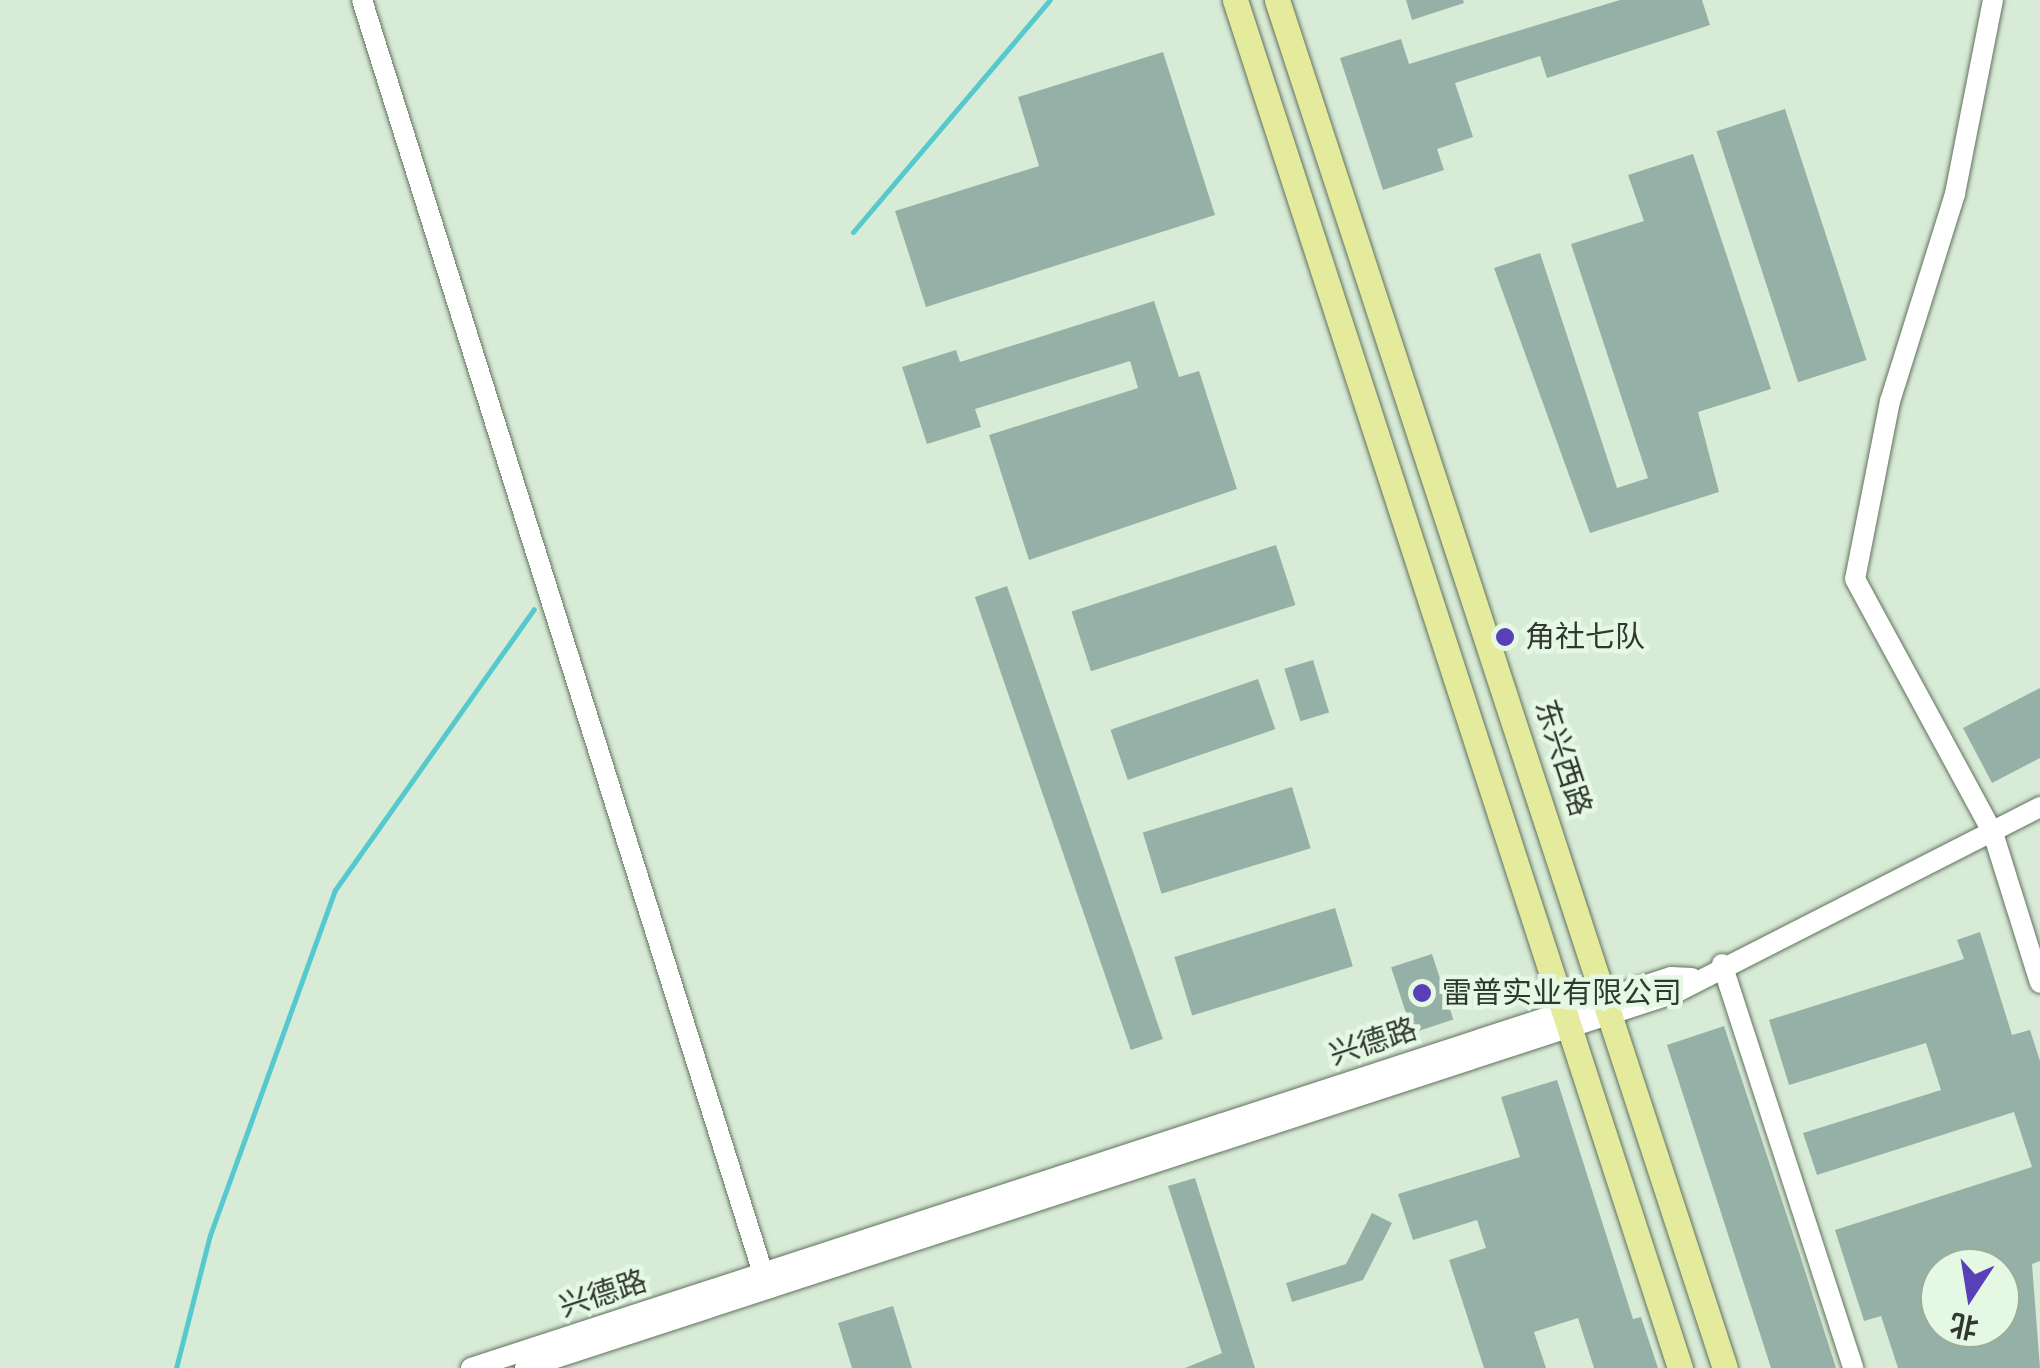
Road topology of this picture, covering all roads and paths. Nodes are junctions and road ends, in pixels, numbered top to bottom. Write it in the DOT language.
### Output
graph roads {
  1 [pos="362,0"];
  2 [pos="1236,0"];
  3 [pos="1276,0"];
  4 [pos="1993,0"];
  5 [pos="2040,807"];
  6 [pos="1993,833"];
  7 [pos="1722,964"];
  8 [pos="2040,983"];
  9 [pos="1607,1006"];
  10 [pos="1566,1019"];
  11 [pos="765,1281"];
  12 [pos="471,1368"];
  13 [pos="525,1368"];
  14 [pos="1680,1368"];
  15 [pos="1724,1368"];
  16 [pos="1853,1368"];
  1 -- 11 [label="street"];
  2 -- 10 [label="main road"];
  3 -- 9 [label="main road, 东兴西路"];
  4 -- 6 [label="street"];
  5 -- 6 [label="street, 兴德路"];
  6 -- 7 [label="street, 兴德路"];
  6 -- 8 [label="street"];
  7 -- 9 [label="street, 兴德路"];
  7 -- 16 [label="street"];
  9 -- 10 [label="street, 兴德路"];
  9 -- 15 [label="main road, 东兴西路"];
  10 -- 11 [label="street, 兴德路"];
  10 -- 14 [label="main road"];
  11 -- 12 [label="street, 兴德路"];
  11 -- 13 [label="street, 兴德路"];
}
